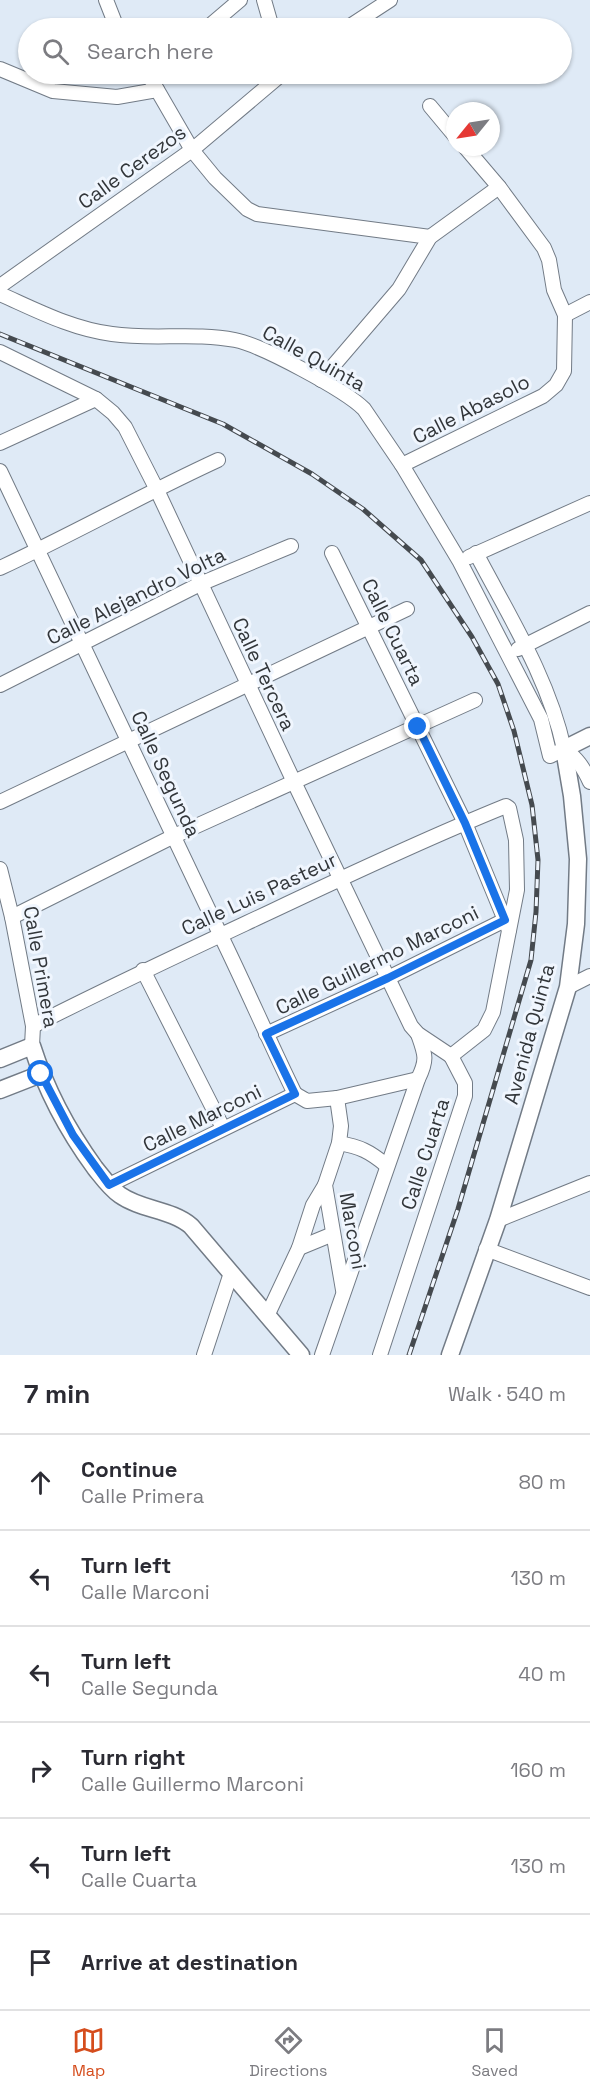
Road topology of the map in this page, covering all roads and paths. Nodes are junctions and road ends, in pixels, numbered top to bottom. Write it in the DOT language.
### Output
graph roads {
  1 [pos="106,0"];
  2 [pos="240,0"];
  3 [pos="264,0"];
  4 [pos="390,0"];
  5 [pos="113,18"];
  6 [pos="219,18"];
  7 [pos="269,18"];
  8 [pos="362,18"];
  9 [pos="0,69"];
  10 [pos="18,76"];
  11 [pos="36,84"];
  12 [pos="142,84"];
  13 [pos="155,84"];
  14 [pos="270,84"];
  15 [pos="430,106"];
  16 [pos="446,125"];
  17 [pos="192,150"];
  18 [pos="473,156"];
  19 [pos="499,187"];
  20 [pos="430,237"];
  21 [pos="0,286"];
  22 [pos="0,294"];
  23 [pos="590,302"];
  24 [pos="566,315"];
  25 [pos="0,352"];
  26 [pos="321,380"];
  27 [pos="96,399"];
  28 [pos="0,443"];
  29 [pos="218,460"];
  30 [pos="402,465"];
  31 [pos="0,471"];
  32 [pos="156,488"];
  33 [pos="590,503"];
  34 [pos="291,546"];
  35 [pos="38,551"];
  36 [pos="332,553"];
  37 [pos="476,553"];
  38 [pos="460,562"];
  39 [pos="0,568"];
  40 [pos="200,584"];
  41 [pos="407,609"];
  42 [pos="590,613"];
  43 [pos="369,628"];
  44 [pos="83,643"];
  45 [pos="525,646"];
  46 [pos="508,654"];
  47 [pos="0,685"];
  48 [pos="248,686"];
  49 [pos="475,700"];
  50 [pos="418,727"];
  51 [pos="590,736"];
  52 [pos="130,742"];
  53 [pos="557,752"];
  54 [pos="294,782"];
  55 [pos="590,782"];
  56 [pos="0,802"];
  57 [pos="465,823"];
  58 [pos="172,837"];
  59 [pos="584,856"];
  60 [pos="0,869"];
  61 [pos="341,879"];
  62 [pos="12,917"];
  63 [pos="507,925"];
  64 [pos="221,935"];
  65 [pos="143,970"];
  66 [pos="590,976"];
  67 [pos="388,978"];
  68 [pos="568,987"];
  69 [pos="33,1026"];
  70 [pos="266,1034"];
  71 [pos="418,1034"];
  72 [pos="32,1046"];
  73 [pos="451,1056"];
  74 [pos="0,1059"];
  75 [pos="41,1074"];
  76 [pos="418,1079"];
  77 [pos="0,1090"];
  78 [pos="295,1094"];
  79 [pos="338,1098"];
  80 [pos="223,1128"];
  81 [pos="339,1143"];
  82 [pos="386,1165"];
  83 [pos="590,1183"];
  84 [pos="109,1185"];
  85 [pos="325,1185"];
  86 [pos="498,1220"];
  87 [pos="333,1234"];
  88 [pos="299,1248"];
  89 [pos="486,1249"];
  90 [pos="231,1273"];
  91 [pos="590,1288"];
  92 [pos="343,1292"];
  93 [pos="267,1316"];
  94 [pos="293,1351"];
  95 [pos="204,1355"];
  96 [pos="322,1355"];
  97 [pos="380,1355"];
  98 [pos="450,1355"];
  1 -- 5 [label="street"];
  2 -- 6 [label="street"];
  3 -- 7 [label="street"];
  4 -- 8 [label="street"];
  9 -- 10 [label="street"];
  11 -- 12 [label="street"];
  13 -- 17 [label="street"];
  14 -- 17 [label="street, Calle Cerezos"];
  15 -- 16 [label="street"];
  17 -- 20 [label="street"];
  17 -- 21 [label="street, Calle Cerezos"];
  18 -- 19 [label="street, Calle Abasolo"];
  19 -- 20 [label="street"];
  19 -- 24 [label="street, Calle Abasolo"];
  20 -- 26 [label="street"];
  22 -- 26 [label="street, Calle Quinta"];
  23 -- 24 [label="street"];
  24 -- 30 [label="street, Calle Abasolo"];
  25 -- 27 [label="street, Calle Tercera"];
  26 -- 30 [label="street, Calle Quinta"];
  27 -- 28 [label="street"];
  27 -- 32 [label="street, Calle Tercera"];
  29 -- 32 [label="street"];
  30 -- 38 [label="street, Calle Quinta"];
  31 -- 35 [label="street, Calle Segunda"];
  32 -- 35 [label="street"];
  32 -- 40 [label="street, Calle Tercera"];
  33 -- 37 [label="street"];
  34 -- 40 [label="street, Calle Alejandro Volta"];
  35 -- 39 [label="street"];
  35 -- 44 [label="street, Calle Segunda"];
  36 -- 43 [label="street, Calle Cuarta"];
  37 -- 38 [label="street"];
  37 -- 45 [label="street, Avenida Quinta"];
  38 -- 46 [label="street, Avenida Quinta"];
  40 -- 44 [label="street, Calle Alejandro Volta"];
  40 -- 48 [label="street, Calle Tercera"];
  41 -- 43 [label="street"];
  42 -- 45 [label="street"];
  43 -- 48 [label="street"];
  43 -- 50 [label="street, Calle Cuarta"];
  44 -- 47 [label="street, Calle Alejandro Volta"];
  44 -- 52 [label="street, Calle Segunda"];
  45 -- 46 [label="street"];
  45 -- 53 [label="street, Avenida Quinta"];
  46 -- 53 [label="street, Avenida Quinta"];
  48 -- 52 [label="street"];
  48 -- 54 [label="street, Calle Tercera"];
  49 -- 50 [label="street"];
  50 -- 54 [label="street"];
  50 -- 57 [label="street, Calle Cuarta"];
  51 -- 53 [label="street"];
  52 -- 56 [label="street"];
  52 -- 58 [label="street, Calle Segunda"];
  53 -- 55 [label="street"];
  53 -- 59 [label="street, Avenida Quinta"];
  54 -- 58 [label="street"];
  54 -- 61 [label="street, Calle Tercera"];
  57 -- 61 [label="street, Calle Luis Pasteur"];
  57 -- 63 [label="street, Calle Cuarta"];
  57 -- 63 [label="street, Calle Luis Pasteur"];
  58 -- 62 [label="street"];
  58 -- 64 [label="street, Calle Segunda"];
  59 -- 68 [label="street, Avenida Quinta"];
  60 -- 62 [label="street, Calle Primera"];
  61 -- 64 [label="street, Calle Luis Pasteur"];
  61 -- 67 [label="street, Calle Tercera"];
  62 -- 69 [label="street, Calle Primera"];
  63 -- 67 [label="street, Calle Guillermo Marconi"];
  63 -- 73 [label="street"];
  64 -- 65 [label="street, Calle Luis Pasteur"];
  64 -- 70 [label="street, Calle Segunda"];
  65 -- 69 [label="street, Calle Luis Pasteur"];
  65 -- 80 [label="street"];
  66 -- 68 [label="street"];
  67 -- 70 [label="street, Calle Guillermo Marconi"];
  67 -- 71 [label="street, Calle Tercera"];
  68 -- 86 [label="street, Avenida Quinta"];
  69 -- 72 [label="street, Calle Primera"];
  70 -- 78 [label="street, Calle Segunda"];
  71 -- 73 [label="street, Calle Tercera"];
  71 -- 76 [label="street, Marconi"];
  72 -- 74 [label="street"];
  72 -- 75 [label="street, Calle Primera"];
  73 -- 97 [label="street, Calle Cuarta"];
  75 -- 77 [label="street"];
  75 -- 84 [label="street, Calle Primera"];
  76 -- 79 [label="street"];
  76 -- 82 [label="street, Marconi"];
  78 -- 79 [label="street"];
  78 -- 80 [label="street, Calle Marconi"];
  79 -- 81 [label="street, Marconi"];
  80 -- 84 [label="street, Calle Marconi"];
  81 -- 82 [label="street"];
  81 -- 85 [label="street, Marconi"];
  82 -- 92 [label="street, Marconi"];
  83 -- 86 [label="street"];
  84 -- 90 [label="street, Calle Primera"];
  85 -- 87 [label="street, Marconi"];
  85 -- 88 [label="street"];
  86 -- 89 [label="street, Avenida Quinta"];
  87 -- 88 [label="street"];
  87 -- 92 [label="street, Marconi"];
  88 -- 93 [label="street"];
  89 -- 91 [label="street"];
  89 -- 98 [label="street, Avenida Quinta"];
  90 -- 93 [label="street, Calle Primera"];
  90 -- 95 [label="street"];
  92 -- 96 [label="street, Marconi"];
  93 -- 94 [label="street, Calle Primera"];
}
